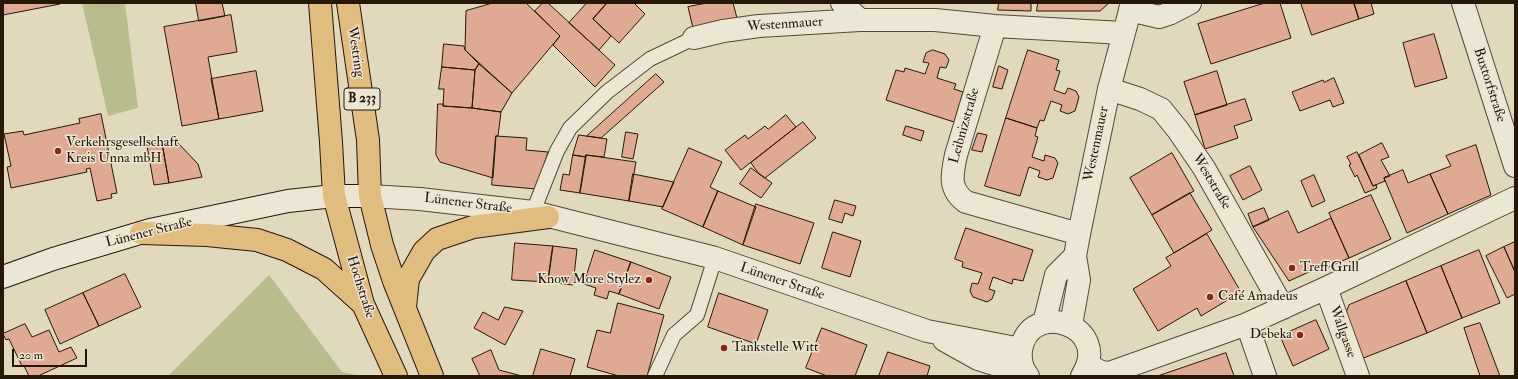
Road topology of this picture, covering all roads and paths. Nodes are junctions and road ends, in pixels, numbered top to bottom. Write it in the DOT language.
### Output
graph roads {
  1 [pos="320,3"];
  2 [pos="348,3"];
  3 [pos="842,3"];
  4 [pos="1190,3"];
  5 [pos="1463,3"];
  6 [pos="1131,6"];
  7 [pos="860,20"];
  8 [pos="995,26"];
  9 [pos="1123,33"];
  10 [pos="694,38"];
  11 [pos="1108,89"];
  12 [pos="1515,166"];
  13 [pos="334,196"];
  14 [pos="370,196"];
  15 [pos="1515,198"];
  16 [pos="540,214"];
  17 [pos="141,233"];
  18 [pos="1079,234"];
  19 [pos="1075,256"];
  20 [pos="715,258"];
  21 [pos="3,278"];
  22 [pos="1326,288"];
  23 [pos="363,304"];
  24 [pos="1283,308"];
  25 [pos="405,310"];
  26 [pos="1044,323"];
  27 [pos="1247,324"];
  28 [pos="1071,325"];
  29 [pos="927,331"];
  30 [pos="1021,349"];
  31 [pos="1085,370"];
  32 [pos="1027,375"];
  33 [pos="396,376"];
  34 [pos="432,376"];
  35 [pos="655,376"];
  36 [pos="1266,376"];
  37 [pos="1358,376"];
  1 -- 13 [label="main road, B 233"];
  2 -- 14 [label="main road, Westring / B 233"];
  3 -- 7 [label="street"];
  4 -- 6 [label="street"];
  5 -- 12 [label="street, Buxtorfstraße"];
  6 -- 9 [label="street, Westenmauer"];
  7 -- 8 [label="street, Westenmauer"];
  7 -- 10 [label="street, Westenmauer"];
  8 -- 9 [label="street, Westenmauer"];
  8 -- 18 [label="street, Leibnizstraße"];
  9 -- 11 [label="street, Westenmauer"];
  10 -- 16 [label="lane, Westenmauer"];
  11 -- 18 [label="street, Westenmauer"];
  11 -- 24 [label="street, Weststraße"];
  13 -- 14 [label="street, Lünener Straße"];
  13 -- 17 [label="street, Lünener Straße"];
  13 -- 23 [label="main road, Hochstraße / B 233"];
  14 -- 16 [label="street, Lünener Straße"];
  14 -- 25 [label="main road, B 233"];
  15 -- 22 [label="street"];
  16 -- 20 [label="street, Lünener Straße"];
  16 -- 25 [label="main road"];
  17 -- 21 [label="street, Lünener Straße"];
  17 -- 23 [label="main road"];
  18 -- 19 [label="street, Westenmauer"];
  19 -- 26 [label="street"];
  19 -- 28 [label="street, Westenmauer"];
  20 -- 29 [label="street, Lünener Straße"];
  20 -- 35 [label="lane"];
  22 -- 24 [label="street"];
  22 -- 37 [label="street, Wallgasse"];
  23 -- 33 [label="main road, Hochstraße / B 233"];
  24 -- 27 [label="street"];
  25 -- 34 [label="main road, B 233"];
  26 -- 28 [label="street"];
  26 -- 30 [label="street"];
  27 -- 31 [label="street"];
  27 -- 36 [label="street"];
  28 -- 31 [label="street"];
  29 -- 30 [label="street, Lünener Straße"];
  29 -- 32 [label="street, Lünener Straße"];
  30 -- 32 [label="street"];
}
